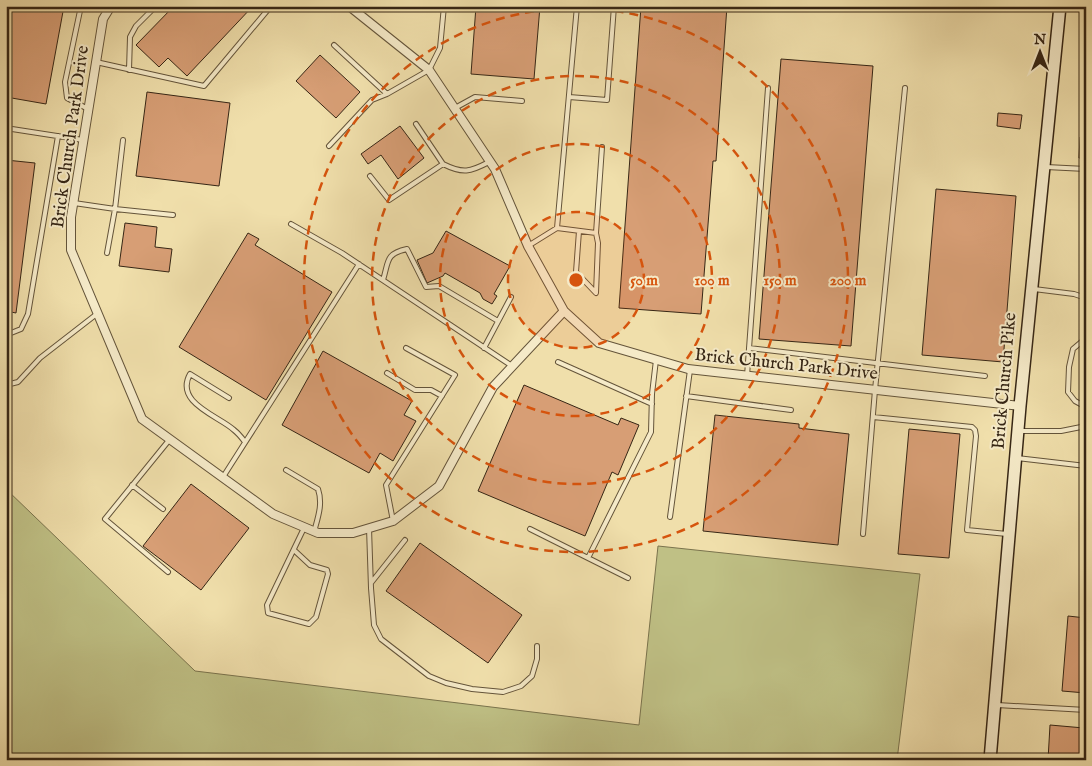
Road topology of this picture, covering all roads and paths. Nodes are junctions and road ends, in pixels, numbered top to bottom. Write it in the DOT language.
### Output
graph roads {
  1 [pos="81,6"];
  2 [pos="112,6"];
  3 [pos="156,6"];
  4 [pos="270,6"];
  5 [pos="349,6"];
  6 [pos="444,6"];
  7 [pos="577,6"];
  8 [pos="614,6"];
  9 [pos="1060,6"];
  10 [pos="334,45"];
  11 [pos="96,62"];
  12 [pos="129,70"];
  13 [pos="429,70"];
  14 [pos="768,88"];
  15 [pos="905,88"];
  16 [pos="387,94"];
  17 [pos="569,97"];
  18 [pos="522,101"];
  19 [pos="455,108"];
  20 [pos="88,110"];
  21 [pos="416,124"];
  22 [pos="12,129"];
  23 [pos="58,136"];
  24 [pos="84,140"];
  25 [pos="123,140"];
  26 [pos="330,146"];
  27 [pos="602,147"];
  28 [pos="490,162"];
  29 [pos="443,164"];
  30 [pos="1044,166"];
  31 [pos="1086,169"];
  32 [pos="370,176"];
  33 [pos="74,203"];
  34 [pos="114,209"];
  35 [pos="173,215"];
  36 [pos="291,224"];
  37 [pos="557,228"];
  38 [pos="579,231"];
  39 [pos="596,233"];
  40 [pos="528,246"];
  41 [pos="107,253"];
  42 [pos="359,264"];
  43 [pos="383,280"];
  44 [pos="1032,288"];
  45 [pos="511,297"];
  46 [pos="1086,298"];
  47 [pos="564,310"];
  48 [pos="98,313"];
  49 [pos="498,321"];
  50 [pos="6,335"];
  51 [pos="1086,338"];
  52 [pos="406,348"];
  53 [pos="484,348"];
  54 [pos="749,348"];
  55 [pos="656,360"];
  56 [pos="558,362"];
  57 [pos="878,363"];
  58 [pos="512,366"];
  59 [pos="690,370"];
  60 [pos="387,373"];
  61 [pos="747,376"];
  62 [pos="985,376"];
  63 [pos="6,384"];
  64 [pos="875,390"];
  65 [pos="442,396"];
  66 [pos="686,396"];
  67 [pos="229,398"];
  68 [pos="652,404"];
  69 [pos="1020,406"];
  70 [pos="1086,407"];
  71 [pos="791,410"];
  72 [pos="873,417"];
  73 [pos="1086,426"];
  74 [pos="1017,431"];
  75 [pos="170,439"];
  76 [pos="245,442"];
  77 [pos="1015,458"];
  78 [pos="1086,466"];
  79 [pos="286,470"];
  80 [pos="222,477"];
  81 [pos="132,485"];
  82 [pos="162,509"];
  83 [pos="670,518"];
  84 [pos="393,521"];
  85 [pos="304,528"];
  86 [pos="369,528"];
  87 [pos="530,529"];
  88 [pos="314,532"];
  89 [pos="864,534"];
  90 [pos="1009,535"];
  91 [pos="405,540"];
  92 [pos="295,551"];
  93 [pos="588,558"];
  94 [pos="168,572"];
  95 [pos="628,578"];
  96 [pos="371,583"];
  97 [pos="537,646"];
  98 [pos="994,705"];
  99 [pos="1086,710"];
  100 [pos="990,760"];
  1 -- 20 [label="lane"];
  2 -- 11 [label="street, Brick Church Park Drive"];
  3 -- 12 [label="lane"];
  4 -- 12 [label="lane"];
  5 -- 13 [label="street, Brick Church Park Drive"];
  6 -- 13 [label="lane"];
  7 -- 17 [label="lane"];
  8 -- 17 [label="lane"];
  9 -- 30 [label="main road, Brick Church Pike"];
  10 -- 16 [label="lane"];
  11 -- 12 [label="lane"];
  11 -- 20 [label="street, Brick Church Park Drive"];
  13 -- 16 [label="lane"];
  13 -- 19 [label="street, Brick Church Park Drive"];
  14 -- 54 [label="lane"];
  15 -- 57 [label="lane"];
  16 -- 26 [label="lane"];
  17 -- 37 [label="lane"];
  18 -- 19 [label="lane"];
  19 -- 28 [label="street, Brick Church Park Drive"];
  20 -- 24 [label="street, Brick Church Park Drive"];
  21 -- 29 [label="lane"];
  22 -- 23 [label="lane"];
  23 -- 24 [label="lane"];
  23 -- 50 [label="lane"];
  24 -- 33 [label="street, Brick Church Park Drive"];
  25 -- 34 [label="lane"];
  27 -- 39 [label="lane"];
  28 -- 29 [label="lane"];
  28 -- 40 [label="street, Brick Church Park Drive"];
  29 -- 32 [label="lane"];
  30 -- 31 [label="lane"];
  30 -- 44 [label="main road, Brick Church Pike"];
  33 -- 34 [label="lane"];
  33 -- 48 [label="street, Brick Church Park Drive"];
  34 -- 35 [label="lane"];
  34 -- 41 [label="lane"];
  36 -- 42 [label="lane"];
  37 -- 38 [label="lane"];
  37 -- 40 [label="lane"];
  38 -- 39 [label="lane"];
  38 -- 39 [label="lane"];
  40 -- 47 [label="street, Brick Church Park Drive"];
  42 -- 43 [label="lane"];
  42 -- 76 [label="lane"];
  43 -- 49 [label="lane"];
  43 -- 53 [label="lane"];
  44 -- 46 [label="lane"];
  44 -- 69 [label="main road, Brick Church Pike"];
  45 -- 49 [label="lane"];
  47 -- 55 [label="street, Brick Church Park Drive"];
  47 -- 58 [label="street, Brick Church Park Drive"];
  48 -- 63 [label="lane"];
  48 -- 75 [label="street, Brick Church Park Drive"];
  49 -- 53 [label="lane"];
  51 -- 70 [label="lane"];
  52 -- 65 [label="lane"];
  53 -- 58 [label="lane"];
  54 -- 57 [label="lane"];
  54 -- 61 [label="lane"];
  55 -- 59 [label="street, Brick Church Park Drive"];
  55 -- 68 [label="lane"];
  56 -- 68 [label="lane"];
  57 -- 62 [label="lane"];
  57 -- 64 [label="lane"];
  58 -- 84 [label="street, Brick Church Park Drive"];
  59 -- 61 [label="street, Brick Church Park Drive"];
  59 -- 66 [label="lane"];
  60 -- 65 [label="lane"];
  61 -- 64 [label="street, Brick Church Park Drive"];
  64 -- 69 [label="street, Brick Church Park Drive"];
  64 -- 72 [label="lane"];
  65 -- 84 [label="lane"];
  66 -- 71 [label="lane"];
  66 -- 83 [label="lane"];
  67 -- 76 [label="lane"];
  68 -- 93 [label="lane"];
  69 -- 74 [label="main road, Brick Church Pike"];
  72 -- 89 [label="lane"];
  72 -- 90 [label="lane"];
  73 -- 74 [label="lane"];
  74 -- 77 [label="main road, Brick Church Pike"];
  75 -- 80 [label="street, Brick Church Park Drive"];
  75 -- 81 [label="lane"];
  76 -- 80 [label="lane"];
  77 -- 78 [label="lane"];
  77 -- 90 [label="main road, Brick Church Pike"];
  79 -- 88 [label="lane"];
  80 -- 85 [label="street, Brick Church Park Drive"];
  81 -- 82 [label="lane"];
  81 -- 94 [label="lane"];
  84 -- 86 [label="street, Brick Church Park Drive"];
  85 -- 88 [label="street, Brick Church Park Drive"];
  85 -- 92 [label="lane"];
  86 -- 88 [label="street, Brick Church Park Drive"];
  86 -- 96 [label="lane"];
  87 -- 93 [label="lane"];
  90 -- 98 [label="main road, Brick Church Pike"];
  91 -- 96 [label="lane"];
  92 -- 92 [label="lane"];
  93 -- 95 [label="lane"];
  96 -- 97 [label="lane"];
  98 -- 99 [label="lane"];
  98 -- 100 [label="main road, Brick Church Pike"];
}
